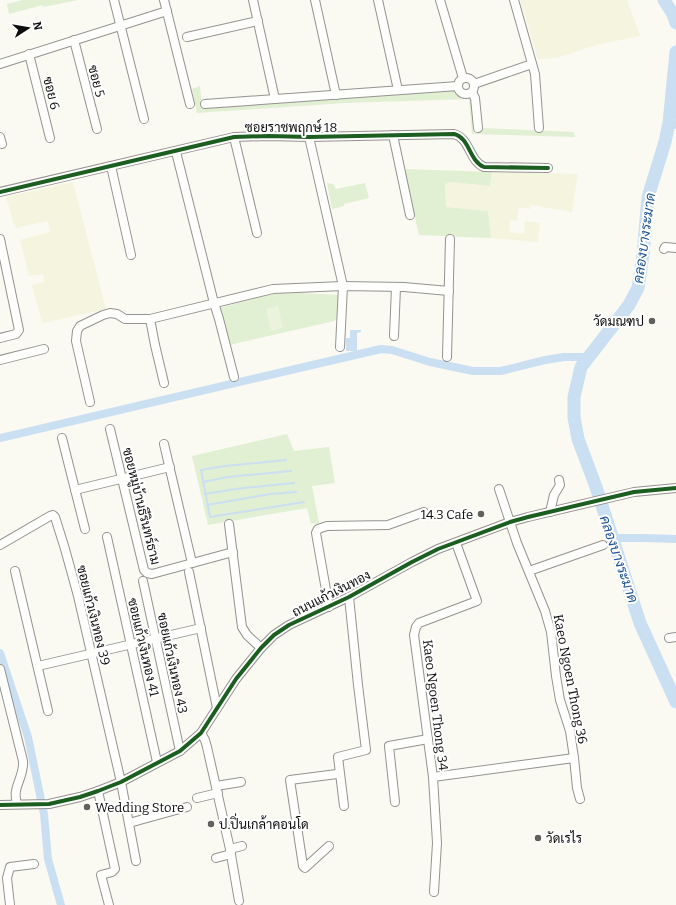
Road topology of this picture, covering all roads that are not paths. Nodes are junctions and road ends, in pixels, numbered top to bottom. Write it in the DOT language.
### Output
graph roads {
  1 [pos="114,0"];
  2 [pos="164,0"];
  3 [pos="253,0"];
  4 [pos="315,0"];
  5 [pos="378,0"];
  6 [pos="440,0"];
  7 [pos="514,0"];
  8 [pos="167,11"];
  9 [pos="258,21"];
  10 [pos="120,25"];
  11 [pos="187,37"];
  12 [pos="74,40"];
  13 [pos="29,54"];
  14 [pos="0,64"];
  15 [pos="532,64"];
  16 [pos="463,78"];
  17 [pos="458,86"];
  18 [pos="473,88"];
  19 [pos="398,90"];
  20 [pos="336,95"];
  21 [pos="275,99"];
  22 [pos="190,104"];
  23 [pos="205,104"];
  24 [pos="144,119"];
  25 [pos="478,128"];
  26 [pos="539,128"];
  27 [pos="97,129"];
  28 [pos="393,135"];
  29 [pos="234,137"];
  30 [pos="309,137"];
  31 [pos="50,138"];
  32 [pos="176,152"];
  33 [pos="110,166"];
  34 [pos="548,168"];
  35 [pos="0,192"];
  36 [pos="410,215"];
  37 [pos="257,233"];
  38 [pos="450,239"];
  39 [pos="0,240"];
  40 [pos="664,248"];
  41 [pos="676,248"];
  42 [pos="131,255"];
  43 [pos="342,286"];
  44 [pos="396,287"];
  45 [pos="449,290"];
  46 [pos="214,303"];
  47 [pos="150,319"];
  48 [pos="394,336"];
  49 [pos="0,338"];
  50 [pos="340,347"];
  51 [pos="44,349"];
  52 [pos="447,357"];
  53 [pos="0,360"];
  54 [pos="234,377"];
  55 [pos="164,382"];
  56 [pos="90,402"];
  57 [pos="110,429"];
  58 [pos="62,438"];
  59 [pos="164,444"];
  60 [pos="170,467"];
  61 [pos="122,478"];
  62 [pos="559,480"];
  63 [pos="676,488"];
  64 [pos="499,489"];
  65 [pos="75,490"];
  66 [pos="424,512"];
  67 [pos="550,512"];
  68 [pos="510,522"];
  69 [pos="229,524"];
  70 [pos="85,529"];
  71 [pos="107,537"];
  72 [pos="456,543"];
  73 [pos="0,545"];
  74 [pos="603,545"];
  75 [pos="233,552"];
  76 [pos="192,563"];
  77 [pos="528,571"];
  78 [pos="15,572"];
  79 [pos="189,572"];
  80 [pos="143,581"];
  81 [pos="349,597"];
  82 [pos="329,607"];
  83 [pos="201,628"];
  84 [pos="156,639"];
  85 [pos="131,644"];
  86 [pos="261,648"];
  87 [pos="91,654"];
  88 [pos="38,666"];
  89 [pos="0,669"];
  90 [pos="218,708"];
  91 [pos="48,711"];
  92 [pos="201,733"];
  93 [pos="428,740"];
  94 [pos="180,750"];
  95 [pos="574,758"];
  96 [pos="157,762"];
  97 [pos="339,772"];
  98 [pos="433,777"];
  99 [pos="122,782"];
  100 [pos="241,782"];
  101 [pos="217,790"];
  102 [pos="98,792"];
  103 [pos="197,798"];
  104 [pos="580,799"];
  105 [pos="395,802"];
  106 [pos="17,804"];
  107 [pos="0,805"];
  108 [pos="344,806"];
  109 [pos="187,807"];
  110 [pos="129,822"];
  111 [pos="242,846"];
  112 [pos="329,846"];
  113 [pos="230,852"];
  114 [pos="216,858"];
  115 [pos="136,862"];
  116 [pos="34,864"];
  117 [pos="4,878"];
  118 [pos="434,892"];
  119 [pos="239,901"];
  120 [pos="10,905"];
  121 [pos="109,905"];
  1 -- 10 [label="street"];
  2 -- 8 [label="street"];
  3 -- 9 [label="street"];
  4 -- 20 [label="street"];
  5 -- 19 [label="street"];
  6 -- 16 [label="street"];
  7 -- 15 [label="street"];
  8 -- 10 [label="street"];
  8 -- 22 [label="street"];
  9 -- 11 [label="street"];
  9 -- 21 [label="street"];
  10 -- 12 [label="street"];
  10 -- 24 [label="street"];
  12 -- 13 [label="street"];
  12 -- 27 [label="street, ซอย 5"];
  13 -- 14 [label="street"];
  13 -- 31 [label="street, ซอย 6"];
  15 -- 18 [label="street"];
  15 -- 26 [label="street"];
  16 -- 17 [label="street"];
  16 -- 18 [label="street"];
  17 -- 18 [label="street"];
  17 -- 19 [label="street"];
  18 -- 25 [label="street"];
  19 -- 20 [label="street"];
  20 -- 21 [label="street"];
  21 -- 23 [label="street"];
  28 -- 30 [label="street, ซอยราชพฤกษ์ 18"];
  28 -- 34 [label="street, ซอยราชพฤกษ์ 18"];
  28 -- 36 [label="street"];
  29 -- 30 [label="street, ซอยราชพฤกษ์ 18"];
  29 -- 32 [label="street, ซอยราชพฤกษ์ 18"];
  29 -- 37 [label="street"];
  30 -- 43 [label="street"];
  32 -- 33 [label="street, ซอยราชพฤกษ์ 18"];
  32 -- 46 [label="street"];
  33 -- 35 [label="street, ซอยราชพฤกษ์ 18"];
  33 -- 42 [label="street"];
  38 -- 45 [label="street"];
  39 -- 49 [label="street"];
  40 -- 41 [label="street"];
  43 -- 44 [label="street"];
  43 -- 46 [label="street"];
  43 -- 50 [label="street"];
  44 -- 45 [label="street"];
  44 -- 48 [label="street"];
  45 -- 52 [label="street"];
  46 -- 47 [label="street"];
  46 -- 54 [label="street"];
  47 -- 55 [label="street"];
  47 -- 56 [label="street"];
  51 -- 53 [label="street"];
  57 -- 61 [label="street, ซอยหมู่บ้านธีรินทร์ธาม"];
  58 -- 65 [label="street"];
  59 -- 60 [label="street"];
  60 -- 61 [label="street"];
  60 -- 76 [label="street"];
  61 -- 65 [label="street"];
  61 -- 76 [label="street, ซอยหมู่บ้านธีรินทร์ธาม"];
  62 -- 67 [label="street"];
  63 -- 67 [label="street, ถนนแก้วเงินทอง"];
  64 -- 68 [label="street, Kaeo Ngoen Thong 36"];
  65 -- 70 [label="street"];
  66 -- 82 [label="street"];
  67 -- 68 [label="street, ถนนแก้วเงินทอง"];
  68 -- 72 [label="street, ถนนแก้วเงินทอง"];
  68 -- 77 [label="street, Kaeo Ngoen Thong 36"];
  69 -- 75 [label="street"];
  71 -- 85 [label="street, ซอยแก้วเงินทอง 41"];
  72 -- 81 [label="street, ถนนแก้วเงินทอง"];
  72 -- 93 [label="street, Kaeo Ngoen Thong 34"];
  73 -- 87 [label="street, ซอยแก้วเงินทอง 39"];
  74 -- 77 [label="street"];
  75 -- 76 [label="street, ซอยหมู่บ้านธีรินทร์ธาม"];
  75 -- 86 [label="street"];
  77 -- 95 [label="street, Kaeo Ngoen Thong 36"];
  78 -- 88 [label="street"];
  79 -- 83 [label="street"];
  80 -- 84 [label="street, ซอยแก้วเงินทอง 43"];
  81 -- 82 [label="street, ถนนแก้วเงินทอง"];
  81 -- 97 [label="street"];
  82 -- 86 [label="street, ถนนแก้วเงินทอง"];
  83 -- 84 [label="street"];
  83 -- 90 [label="street"];
  84 -- 85 [label="street"];
  84 -- 94 [label="street, ซอยแก้วเงินทอง 43"];
  85 -- 87 [label="street"];
  85 -- 96 [label="street, ซอยแก้วเงินทอง 41"];
  86 -- 90 [label="street, ถนนแก้วเงินทอง"];
  87 -- 88 [label="street"];
  87 -- 99 [label="street, ซอยแก้วเงินทอง 39"];
  88 -- 91 [label="street"];
  89 -- 106 [label="street"];
  90 -- 92 [label="street, ถนนแก้วเงินทอง"];
  92 -- 94 [label="street, ถนนแก้วเงินทอง"];
  92 -- 101 [label="street"];
  93 -- 98 [label="street, Kaeo Ngoen Thong 34"];
  93 -- 105 [label="street"];
  94 -- 96 [label="street, ถนนแก้วเงินทอง"];
  95 -- 98 [label="street"];
  95 -- 104 [label="street, Kaeo Ngoen Thong 36"];
  96 -- 99 [label="street, ถนนแก้วเงินทอง"];
  97 -- 108 [label="street"];
  97 -- 112 [label="street"];
  98 -- 118 [label="street, Kaeo Ngoen Thong 34"];
  99 -- 102 [label="street, ถนนแก้วเงินทอง"];
  99 -- 110 [label="street, ซอยแก้วเงินทอง 39"];
  100 -- 101 [label="street"];
  101 -- 103 [label="street"];
  101 -- 113 [label="street"];
  102 -- 106 [label="street, ถนนแก้วเงินทอง"];
  102 -- 121 [label="street"];
  106 -- 107 [label="street, ถนนแก้วเงินทอง"];
  109 -- 110 [label="street"];
  110 -- 115 [label="street, ซอยแก้วเงินทอง 39"];
  111 -- 113 [label="street"];
  113 -- 114 [label="street"];
  113 -- 119 [label="street"];
  116 -- 117 [label="street"];
  117 -- 120 [label="street"];
}
